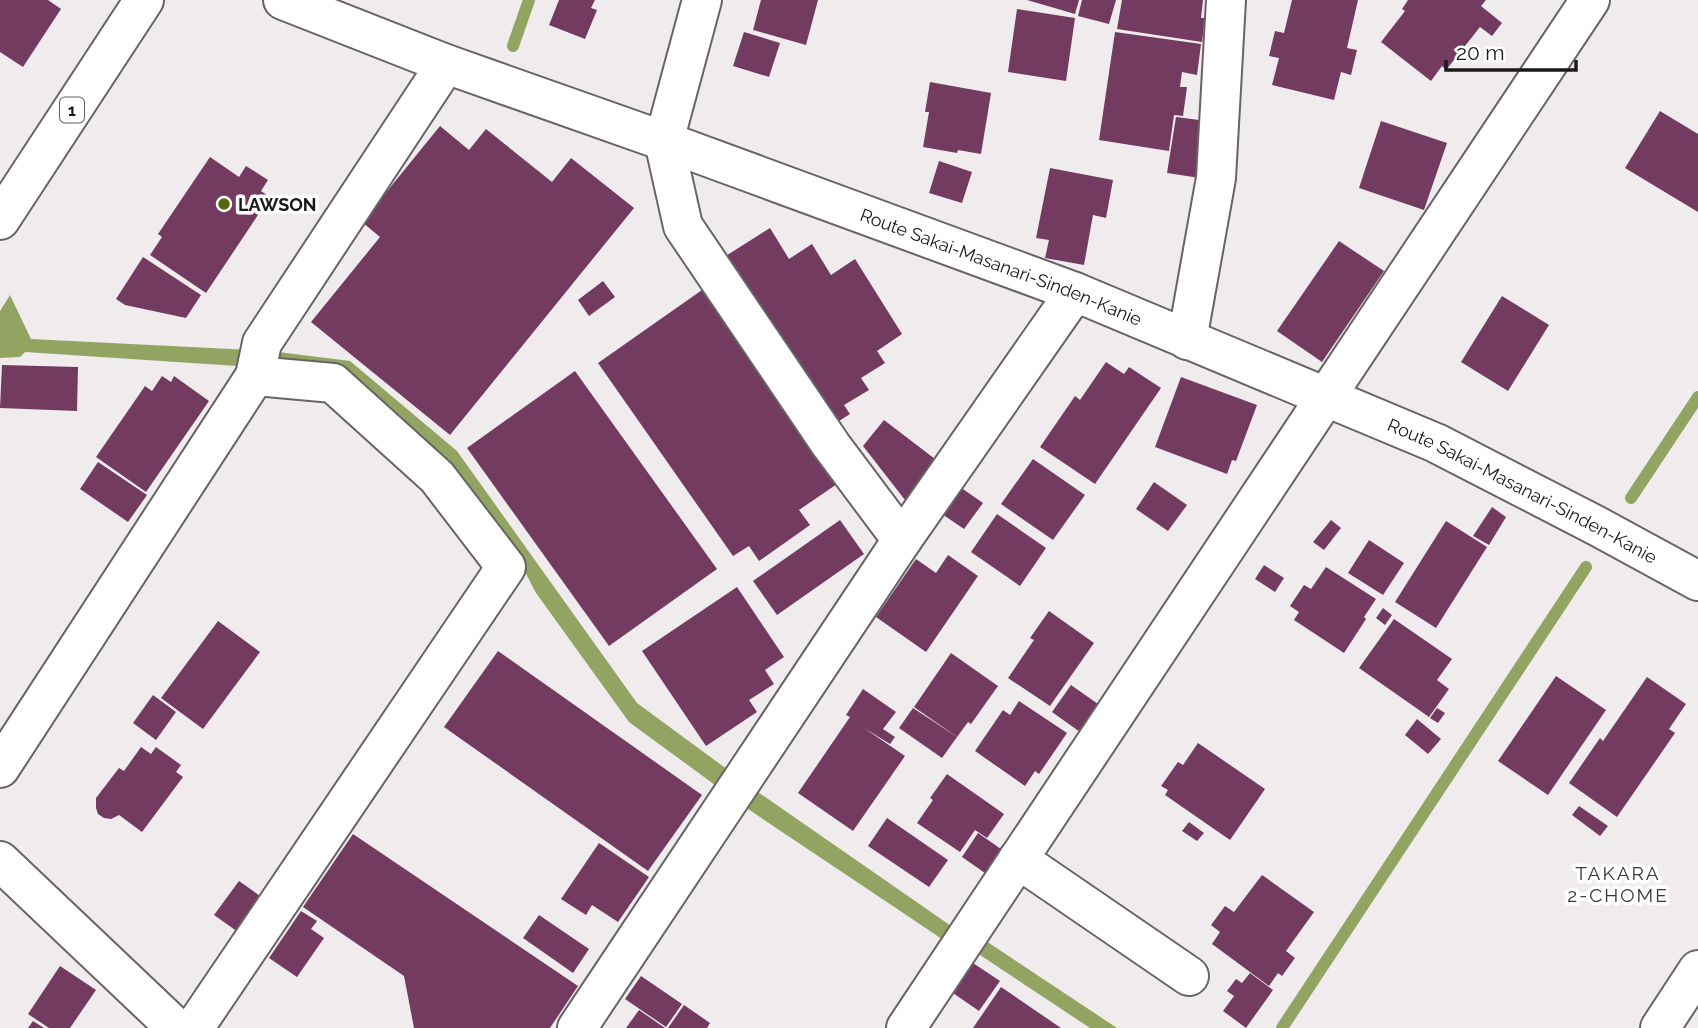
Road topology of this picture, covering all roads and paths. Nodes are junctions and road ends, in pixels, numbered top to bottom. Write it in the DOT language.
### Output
graph roads {
  1 [pos="144,0"];
  2 [pos="283,0"];
  3 [pos="702,0"];
  4 [pos="1226,0"];
  5 [pos="1590,0"];
  6 [pos="446,64"];
  7 [pos="664,141"];
  8 [pos="0,220"];
  9 [pos="1075,292"];
  10 [pos="1187,340"];
  11 [pos="259,360"];
  12 [pos="1326,398"];
  13 [pos="902,540"];
  14 [pos="1698,581"];
  15 [pos="0,768"];
  16 [pos="1018,859"];
  17 [pos="0,861"];
  18 [pos="1698,970"];
  19 [pos="1189,976"];
  20 [pos="176,1028"];
  21 [pos="194,1028"];
  22 [pos="577,1028"];
  23 [pos="906,1028"];
  24 [pos="1660,1028"];
  1 -- 8 [label="main road, 1"];
  2 -- 6 [label="main road, Route Sakai-Masanari-Sinden-Kanie"];
  3 -- 7 [label="main road"];
  4 -- 10 [label="main road"];
  5 -- 12 [label="main road"];
  6 -- 7 [label="main road, Route Sakai-Masanari-Sinden-Kanie"];
  6 -- 11 [label="main road"];
  7 -- 9 [label="main road, Route Sakai-Masanari-Sinden-Kanie"];
  7 -- 13 [label="main road"];
  9 -- 10 [label="main road, Route Sakai-Masanari-Sinden-Kanie"];
  9 -- 13 [label="main road"];
  10 -- 12 [label="main road, Route Sakai-Masanari-Sinden-Kanie"];
  11 -- 15 [label="main road"];
  11 -- 21 [label="main road"];
  12 -- 14 [label="main road, Route Sakai-Masanari-Sinden-Kanie"];
  12 -- 16 [label="main road"];
  13 -- 22 [label="main road"];
  16 -- 19 [label="main road"];
  16 -- 23 [label="main road"];
  17 -- 20 [label="main road"];
  18 -- 24 [label="main road"];
}
